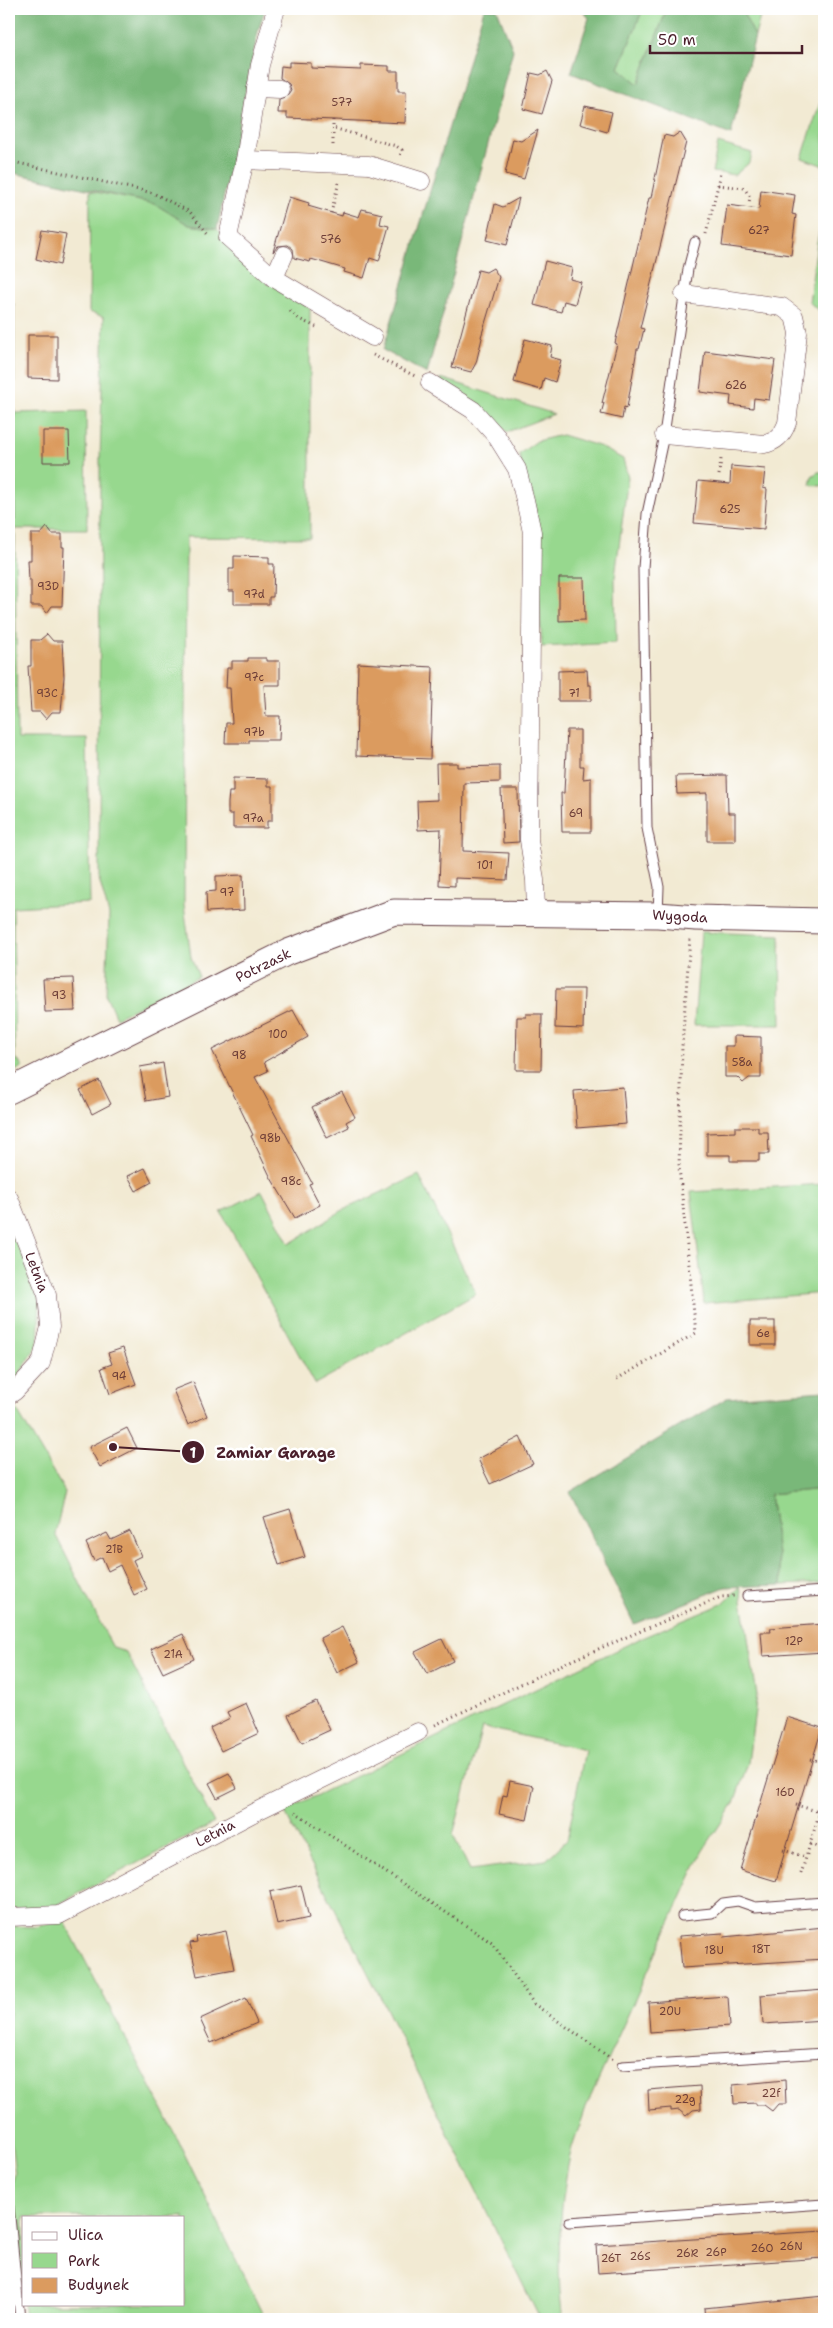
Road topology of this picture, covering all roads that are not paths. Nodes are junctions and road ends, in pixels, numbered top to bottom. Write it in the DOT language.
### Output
graph roads {
  1 [pos="276,9"];
  2 [pos="256,88"];
  3 [pos="280,89"];
  4 [pos="245,160"];
  5 [pos="421,181"];
  6 [pos="695,242"];
  7 [pos="284,254"];
  8 [pos="274,278"];
  9 [pos="684,294"];
  10 [pos="373,337"];
  11 [pos="430,383"];
  12 [pos="664,435"];
  13 [pos="536,912"];
  14 [pos="658,915"];
  15 [pos="824,921"];
  16 [pos="9,1091"];
  17 [pos="9,1198"];
  18 [pos="9,1395"];
  19 [pos="824,1591"];
  20 [pos="747,1596"];
  21 [pos="418,1732"];
  22 [pos="824,1902"];
  23 [pos="682,1916"];
  24 [pos="9,1917"];
  25 [pos="824,2053"];
  26 [pos="622,2066"];
  27 [pos="824,2204"];
  28 [pos="9,2207"];
  29 [pos="570,2222"];
  30 [pos="20,2319"];
  1 -- 2 [label="street"];
  2 -- 3 [label="street"];
  2 -- 4 [label="street"];
  4 -- 5 [label="street"];
  4 -- 8 [label="street"];
  6 -- 9 [label="lane"];
  7 -- 8 [label="street"];
  8 -- 10 [label="street"];
  9 -- 12 [label="lane"];
  9 -- 12 [label="street"];
  11 -- 13 [label="street"];
  12 -- 14 [label="lane"];
  13 -- 14 [label="street, Wygoda"];
  13 -- 16 [label="street, Potrzask"];
  14 -- 15 [label="street, Wygoda"];
  17 -- 18 [label="street, Letnia"];
  19 -- 20 [label="lane"];
  21 -- 24 [label="street, Letnia"];
  22 -- 23 [label="lane"];
  25 -- 26 [label="lane"];
  27 -- 29 [label="lane"];
  28 -- 30 [label="lane"];
}
